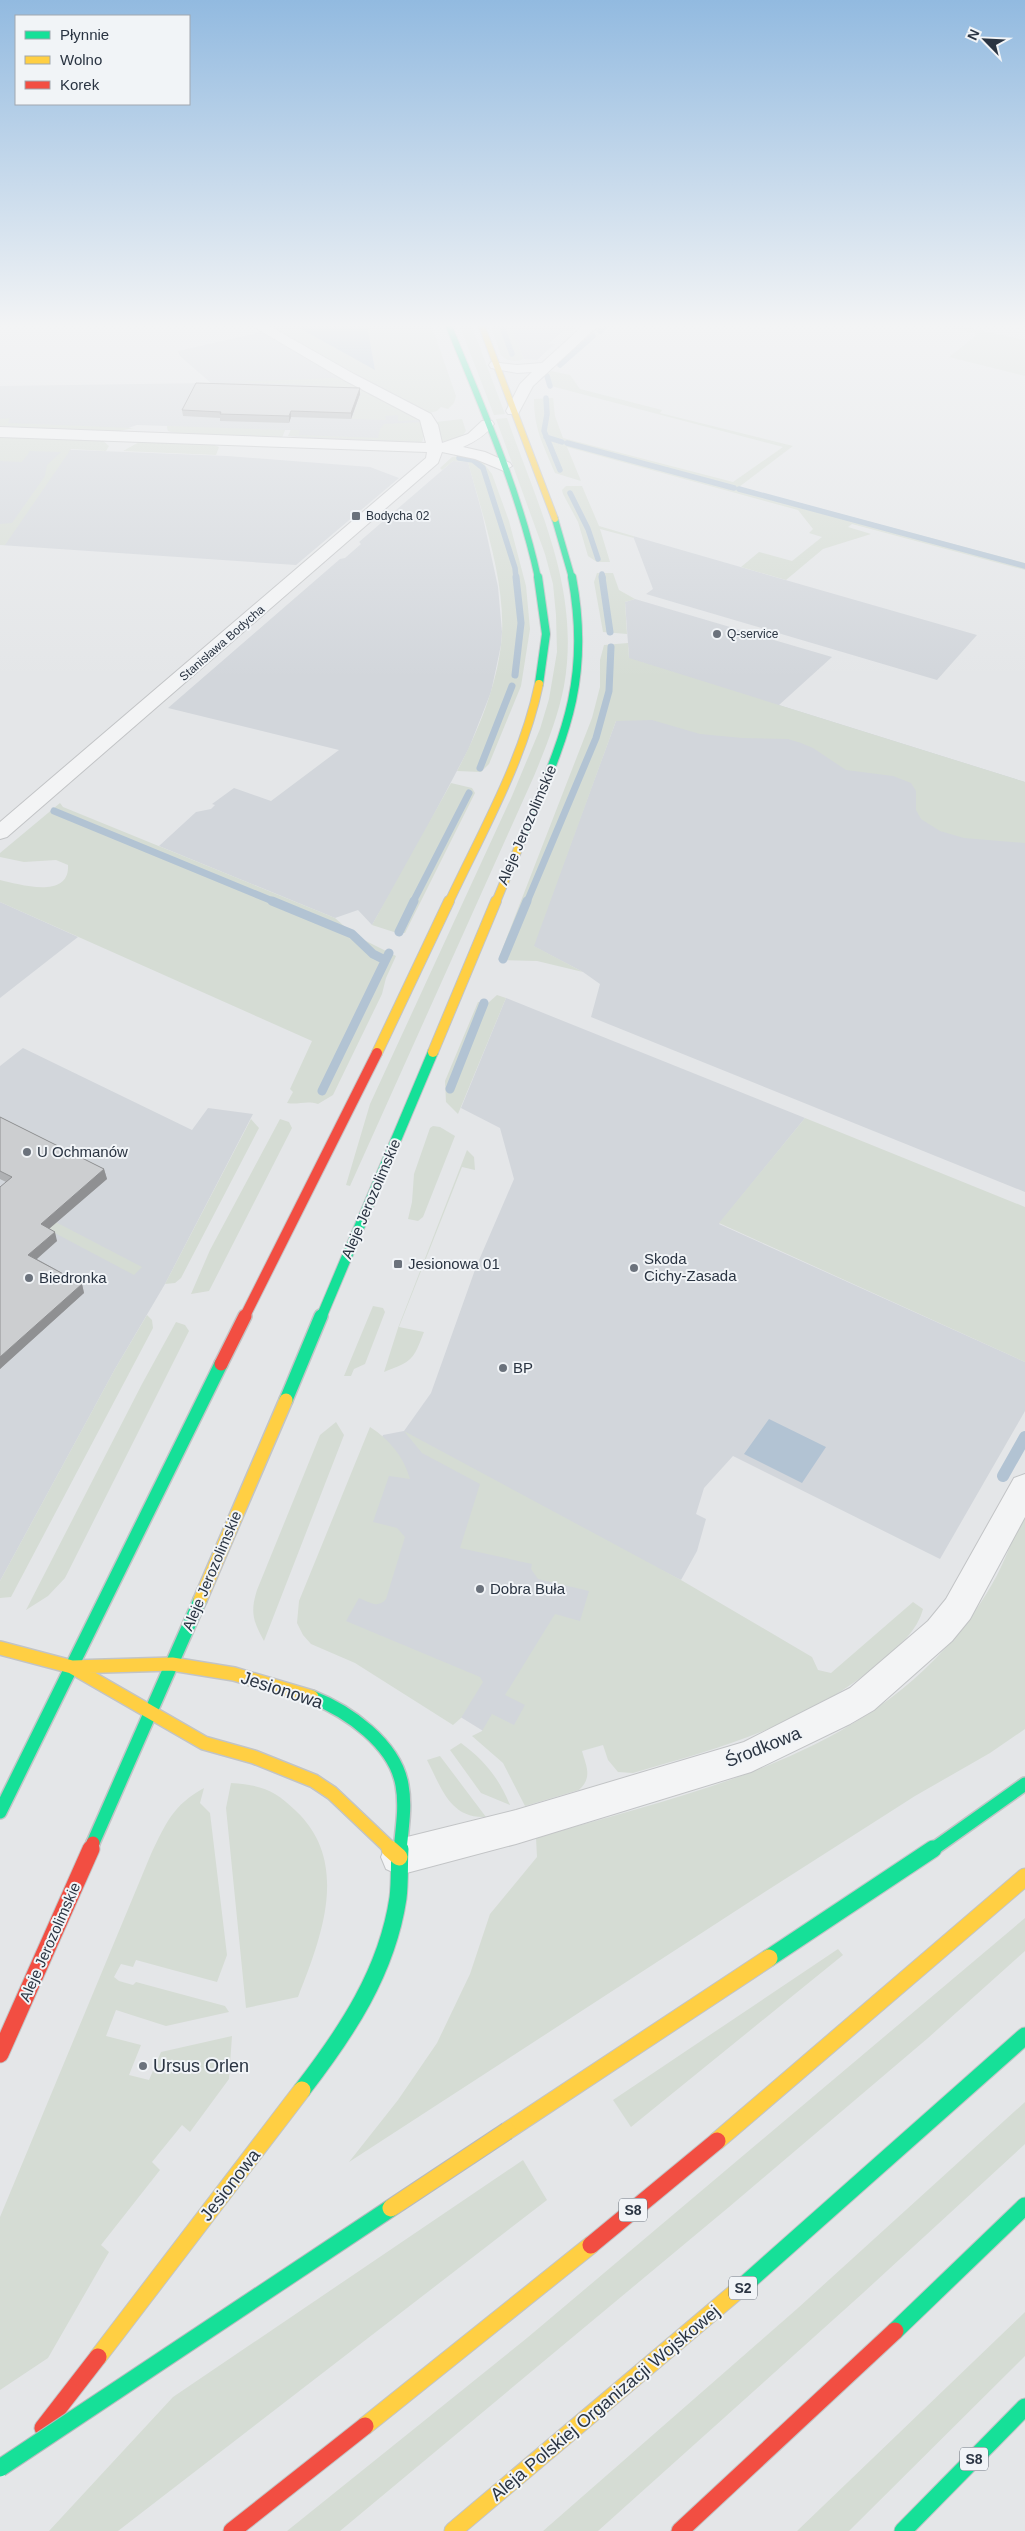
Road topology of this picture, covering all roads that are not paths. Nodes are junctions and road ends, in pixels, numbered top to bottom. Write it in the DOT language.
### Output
graph roads {
  1 [pos="279,442"];
  2 [pos="438,442"];
  3 [pos="458,442"];
  4 [pos="494,442"];
  5 [pos="526,442"];
  6 [pos="441,448"];
  7 [pos="504,466"];
  8 [pos="0,833"];
  9 [pos="1025,1487"];
  10 [pos="0,1648"];
  11 [pos="172,1664"];
  12 [pos="72,1667"];
  13 [pos="150,1713"];
  14 [pos="1025,1784"];
  15 [pos="0,1812"];
  16 [pos="398,1857"];
  17 [pos="1025,1877"];
  18 [pos="1025,2036"];
  19 [pos="0,2054"];
  20 [pos="1025,2206"];
  21 [pos="1025,2407"];
  22 [pos="0,2468"];
  23 [pos="6,2478"];
  24 [pos="923,2511"];
  25 [pos="232,2531"];
  26 [pos="453,2531"];
  27 [pos="680,2531"];
  28 [pos="903,2531"];
  29 [pos="909,2531"];
  1 -- 6 [label="street"];
  2 -- 6 [label="street"];
  3 -- 6 [label="street"];
  4 -- 7 [label="main road"];
  5 -- 11 [label="main road, Aleje Jerozolimskie"];
  6 -- 7 [label="street"];
  6 -- 8 [label="street, Stanisława Bodycha"];
  7 -- 12 [label="main road"];
  9 -- 16 [label="street, Środkowa"];
  10 -- 12 [label="main road"];
  11 -- 12 [label="main road, Jesionowa"];
  11 -- 13 [label="main road, Aleje Jerozolimskie"];
  11 -- 16 [label="main road, Jesionowa"];
  12 -- 13 [label="main road"];
  12 -- 15 [label="main road"];
  13 -- 16 [label="main road"];
  13 -- 19 [label="main road, Aleje Jerozolimskie"];
  14 -- 22 [label="main road, bridge"];
  16 -- 23 [label="main road, Jesionowa"];
  17 -- 25 [label="main road, S8"];
  18 -- 26 [label="main road, Aleja Polskiej Organizacji Wojskowej / S2"];
  20 -- 27 [label="main road"];
  21 -- 24 [label="main road, S8"];
  24 -- 28 [label="main road, S8"];
  24 -- 29 [label="main road"];
}
